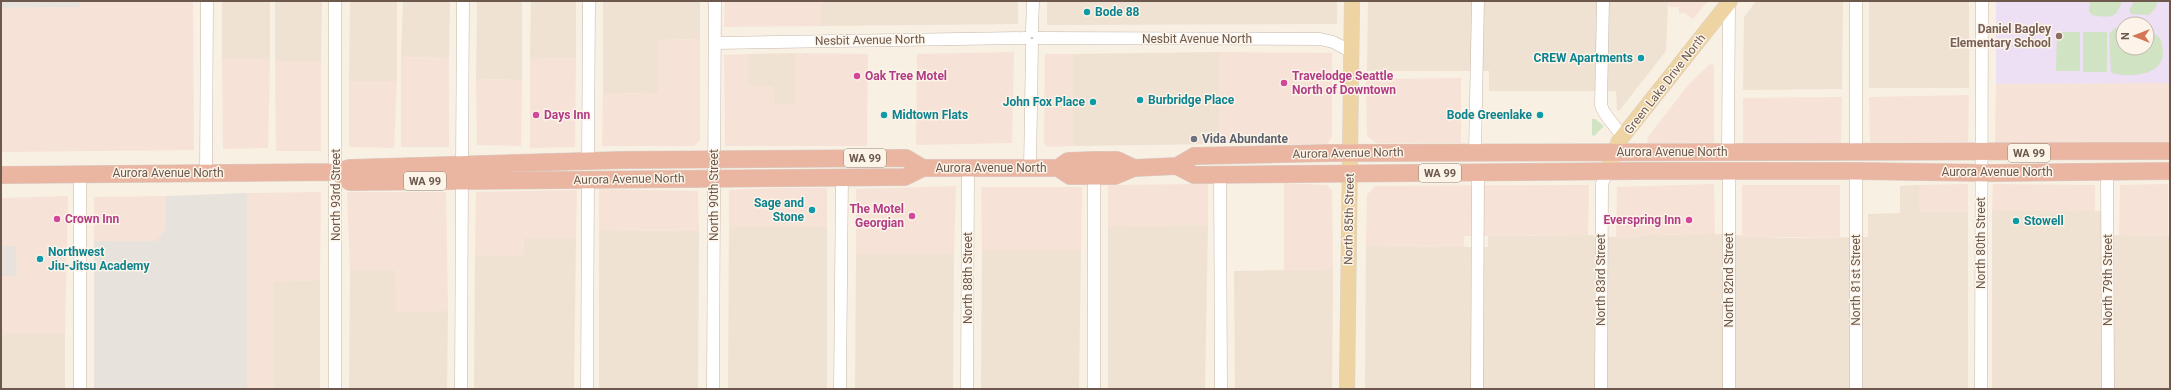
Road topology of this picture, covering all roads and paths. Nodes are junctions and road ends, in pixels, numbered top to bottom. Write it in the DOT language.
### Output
graph roads {
  1 [pos="207,1"];
  2 [pos="336,1"];
  3 [pos="464,1"];
  4 [pos="589,1"];
  5 [pos="716,1"];
  6 [pos="1352,1"];
  7 [pos="1478,1"];
  8 [pos="1603,1"];
  9 [pos="1730,1"];
  10 [pos="1856,1"];
  11 [pos="1982,1"];
  12 [pos="1033,6"];
  13 [pos="1032,38"];
  14 [pos="715,43"];
  15 [pos="1352,52"];
  16 [pos="1622,137"];
  17 [pos="1856,151"];
  18 [pos="1475,152"];
  19 [pos="1615,152"];
  20 [pos="1728,152"];
  21 [pos="2170,152"];
  22 [pos="1350,153"];
  23 [pos="1980,153"];
  24 [pos="714,159"];
  25 [pos="588,161"];
  26 [pos="558,162"];
  27 [pos="1177,166"];
  28 [pos="968,167"];
  29 [pos="923,168"];
  30 [pos="1030,168"];
  31 [pos="1058,168"];
  32 [pos="1134,168"];
  33 [pos="1607,171"];
  34 [pos="1729,171"];
  35 [pos="1856,171"];
  36 [pos="2170,171"];
  37 [pos="336,172"];
  38 [pos="2107,172"];
  39 [pos="206,173"];
  40 [pos="462,173"];
  41 [pos="1980,173"];
  42 [pos="1,174"];
  43 [pos="80,174"];
  44 [pos="1220,174"];
  45 [pos="1350,174"];
  46 [pos="842,177"];
  47 [pos="1094,177"];
  48 [pos="714,178"];
  49 [pos="588,179"];
  50 [pos="516,180"];
  51 [pos="1478,180"];
  52 [pos="80,389"];
  53 [pos="335,389"];
  54 [pos="461,389"];
  55 [pos="587,389"];
  56 [pos="713,389"];
  57 [pos="840,389"];
  58 [pos="967,389"];
  59 [pos="1094,389"];
  60 [pos="1221,389"];
  61 [pos="1347,389"];
  62 [pos="1477,389"];
  63 [pos="1601,389"];
  64 [pos="1729,389"];
  65 [pos="1856,389"];
  66 [pos="1981,389"];
  67 [pos="2108,389"];
  1 -- 39 [label="street"];
  2 -- 37 [label="street, North 93rd Street"];
  3 -- 40 [label="street"];
  4 -- 25 [label="street"];
  5 -- 14 [label="street, North 90th Street"];
  6 -- 15 [label="main road, North 85th Street"];
  7 -- 18 [label="street"];
  8 -- 16 [label="street"];
  9 -- 16 [label="main road, Green Lake Drive North"];
  9 -- 20 [label="street"];
  10 -- 17 [label="street"];
  11 -- 23 [label="street, North 80th Street"];
  12 -- 13 [label="street"];
  13 -- 14 [label="street, Nesbit Avenue North"];
  13 -- 15 [label="street, Nesbit Avenue North"];
  13 -- 30 [label="street"];
  14 -- 24 [label="street, North 90th Street"];
  15 -- 22 [label="main road, North 85th Street"];
  16 -- 19 [label="main road, Green Lake Drive North"];
  17 -- 20 [label="highway, Aurora Avenue North / WA 99"];
  17 -- 23 [label="highway, Aurora Avenue North / WA 99"];
  18 -- 19 [label="highway, Aurora Avenue North / WA 99"];
  18 -- 22 [label="highway, Aurora Avenue North / WA 99"];
  19 -- 20 [label="highway, Aurora Avenue North / WA 99"];
  19 -- 33 [label="main road, Green Lake Drive North"];
  21 -- 23 [label="highway, Aurora Avenue North / WA 99"];
  22 -- 27 [label="highway, Aurora Avenue North / WA 99"];
  22 -- 45 [label="main road, North 85th Street"];
  23 -- 41 [label="street, North 80th Street"];
  24 -- 25 [label="highway, Aurora Avenue North / WA 99"];
  24 -- 29 [label="highway, Aurora Avenue North / WA 99"];
  24 -- 48 [label="street, North 90th Street"];
  25 -- 26 [label="highway, Aurora Avenue North / WA 99"];
  26 -- 40 [label="highway, Aurora Avenue North / WA 99"];
  26 -- 50 [label="highway"];
  27 -- 32 [label="highway, Aurora Avenue North / WA 99"];
  27 -- 44 [label="highway, Aurora Avenue North / WA 99"];
  28 -- 29 [label="highway, Aurora Avenue North / WA 99"];
  28 -- 30 [label="highway, Aurora Avenue North / WA 99"];
  28 -- 58 [label="street, North 88th Street"];
  29 -- 46 [label="highway, Aurora Avenue North / WA 99"];
  30 -- 31 [label="highway, Aurora Avenue North / WA 99"];
  31 -- 32 [label="highway, Aurora Avenue North / WA 99"];
  31 -- 47 [label="highway, Aurora Avenue North / WA 99"];
  32 -- 47 [label="highway, Aurora Avenue North / WA 99"];
  33 -- 34 [label="highway, Aurora Avenue North / WA 99"];
  33 -- 51 [label="highway, Aurora Avenue North / WA 99"];
  33 -- 63 [label="street, North 83rd Street"];
  34 -- 35 [label="highway, Aurora Avenue North / WA 99"];
  34 -- 64 [label="street, North 82nd Street"];
  35 -- 41 [label="highway, Aurora Avenue North / WA 99"];
  35 -- 65 [label="street, North 81st Street"];
  36 -- 38 [label="highway, Aurora Avenue North / WA 99"];
  37 -- 39 [label="highway, Aurora Avenue North / WA 99"];
  37 -- 40 [label="highway, Aurora Avenue North / WA 99"];
  37 -- 53 [label="street, North 93rd Street"];
  38 -- 41 [label="highway, Aurora Avenue North / WA 99"];
  38 -- 67 [label="street, North 79th Street"];
  39 -- 43 [label="highway, Aurora Avenue North / WA 99"];
  40 -- 50 [label="highway, Aurora Avenue North / WA 99"];
  40 -- 54 [label="street"];
  41 -- 66 [label="street, North 80th Street"];
  42 -- 43 [label="highway, Aurora Avenue North / WA 99"];
  43 -- 52 [label="street"];
  44 -- 45 [label="highway, Aurora Avenue North / WA 99"];
  44 -- 60 [label="street"];
  45 -- 51 [label="highway, Aurora Avenue North / WA 99"];
  45 -- 61 [label="main road, North 85th Street"];
  46 -- 48 [label="highway, Aurora Avenue North / WA 99"];
  46 -- 57 [label="street"];
  47 -- 59 [label="street"];
  48 -- 49 [label="highway, Aurora Avenue North / WA 99"];
  48 -- 56 [label="street, North 90th Street"];
  49 -- 50 [label="highway, Aurora Avenue North / WA 99"];
  49 -- 55 [label="street"];
  51 -- 62 [label="street"];
}
